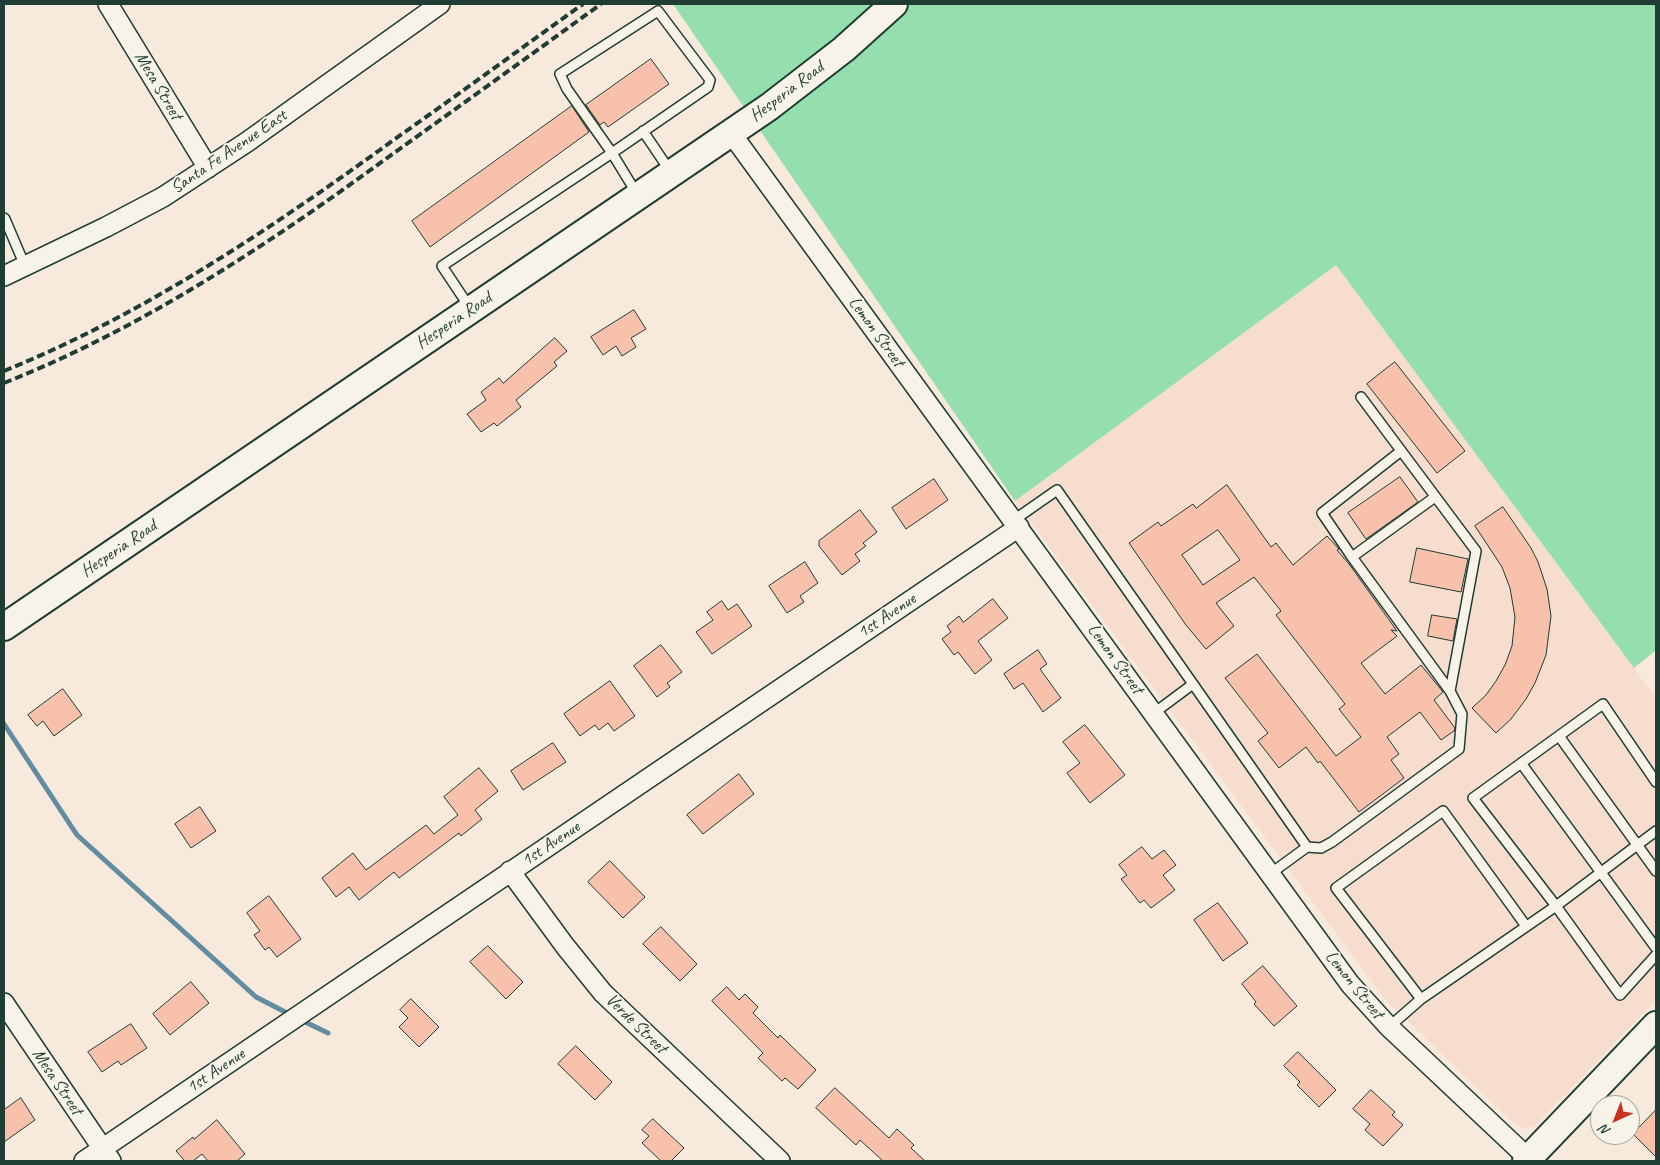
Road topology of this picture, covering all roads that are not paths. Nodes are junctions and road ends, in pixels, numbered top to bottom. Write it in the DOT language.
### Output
graph roads {
  1 [pos="108,4"];
  2 [pos="440,4"];
  3 [pos="894,4"];
  4 [pos="643,132"];
  5 [pos="731,133"];
  6 [pos="612,153"];
  7 [pos="208,168"];
  8 [pos="671,173"];
  9 [pos="638,196"];
  10 [pos="4,218"];
  11 [pos="25,266"];
  12 [pos="4,276"];
  13 [pos="471,310"];
  14 [pos="1361,397"];
  15 [pos="1401,451"];
  16 [pos="1435,497"];
  17 [pos="1016,523"];
  18 [pos="1352,557"];
  19 [pos="4,627"];
  20 [pos="1193,684"];
  21 [pos="1450,692"];
  22 [pos="1154,713"];
  23 [pos="1559,736"];
  24 [pos="1521,763"];
  25 [pos="1656,782"];
  26 [pos="1656,831"];
  27 [pos="1638,845"];
  28 [pos="1307,847"];
  29 [pos="510,871"];
  30 [pos="1656,871"];
  31 [pos="1601,872"];
  32 [pos="1270,874"];
  33 [pos="1556,906"];
  34 [pos="1526,926"];
  35 [pos="1656,948"];
  36 [pos="1656,955"];
  37 [pos="1421,999"];
  38 [pos="4,1003"];
  39 [pos="1656,1025"];
  40 [pos="1389,1027"];
  41 [pos="106,1155"];
  42 [pos="1527,1160"];
  43 [pos="84,1161"];
  44 [pos="780,1161"];
  1 -- 7 [label="street, Mesa Street"];
  2 -- 7 [label="street, Santa Fe Avenue East"];
  3 -- 5 [label="main road, Hesperia Road"];
  4 -- 6 [label="lane"];
  4 -- 6 [label="lane"];
  4 -- 8 [label="lane"];
  5 -- 8 [label="main road, Hesperia Road"];
  5 -- 17 [label="street, Lemon Street"];
  6 -- 9 [label="lane"];
  6 -- 13 [label="lane"];
  7 -- 11 [label="street, Santa Fe Avenue East"];
  8 -- 9 [label="main road, Hesperia Road"];
  9 -- 13 [label="main road, Hesperia Road"];
  10 -- 11 [label="lane"];
  11 -- 12 [label="street, Santa Fe Avenue East"];
  13 -- 19 [label="main road, Hesperia Road"];
  14 -- 15 [label="lane"];
  15 -- 16 [label="lane"];
  15 -- 18 [label="lane"];
  16 -- 18 [label="lane"];
  16 -- 21 [label="lane"];
  17 -- 20 [label="lane"];
  17 -- 22 [label="street, Lemon Street"];
  17 -- 29 [label="street, 1st Avenue"];
  18 -- 21 [label="lane"];
  20 -- 22 [label="lane"];
  20 -- 28 [label="lane"];
  21 -- 28 [label="lane"];
  22 -- 32 [label="street, Lemon Street"];
  23 -- 24 [label="lane"];
  23 -- 25 [label="lane"];
  23 -- 27 [label="lane"];
  24 -- 31 [label="lane"];
  24 -- 33 [label="lane"];
  26 -- 27 [label="lane"];
  27 -- 30 [label="lane"];
  27 -- 31 [label="lane"];
  28 -- 32 [label="lane"];
  29 -- 41 [label="street, 1st Avenue"];
  29 -- 44 [label="street, Verde Street"];
  31 -- 33 [label="lane"];
  31 -- 35 [label="lane"];
  32 -- 40 [label="street, Lemon Street"];
  33 -- 34 [label="lane"];
  33 -- 36 [label="lane"];
  34 -- 37 [label="lane"];
  34 -- 37 [label="lane"];
  37 -- 40 [label="lane"];
  38 -- 41 [label="street, Mesa Street"];
  39 -- 42 [label="main road"];
  40 -- 42 [label="street, Lemon Street"];
  41 -- 43 [label="street, 1st Avenue"];
}
